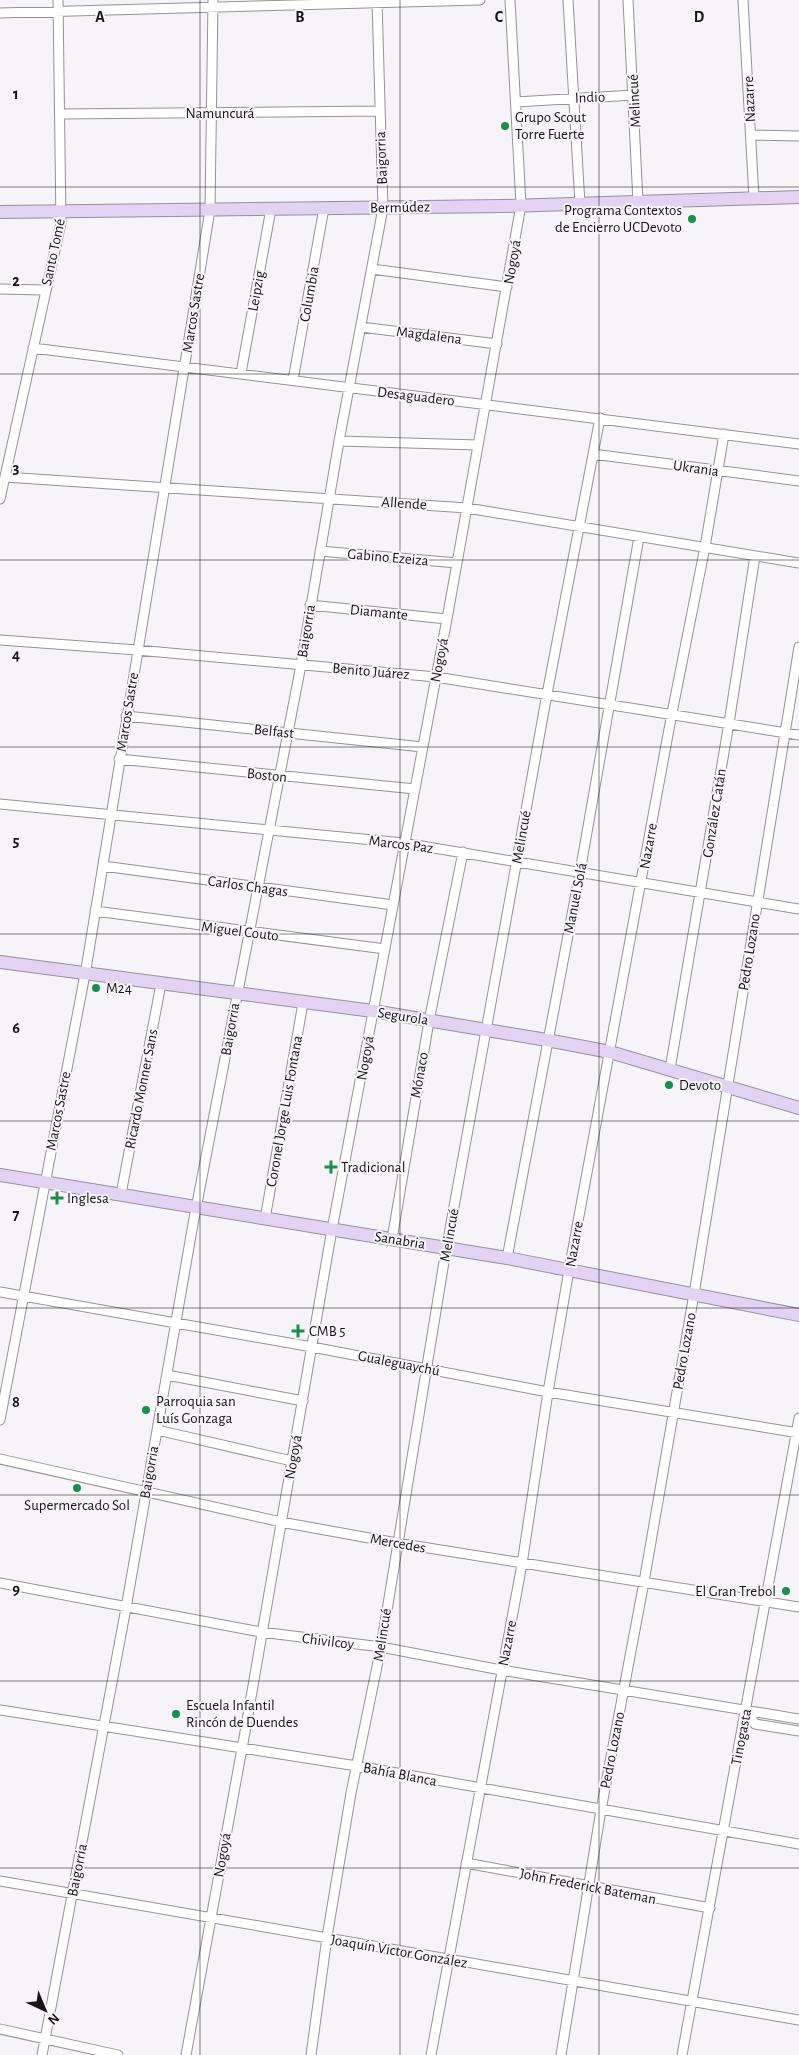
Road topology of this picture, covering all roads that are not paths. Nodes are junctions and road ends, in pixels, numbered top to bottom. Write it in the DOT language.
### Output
graph roads {
  1 [pos="58,0"];
  2 [pos="480,0"];
  3 [pos="510,0"];
  4 [pos="568,0"];
  5 [pos="628,0"];
  6 [pos="743,0"];
  7 [pos="378,1"];
  8 [pos="297,3"];
  9 [pos="213,4"];
  10 [pos="59,12"];
  11 [pos="0,13"];
  12 [pos="634,95"];
  13 [pos="574,97"];
  14 [pos="516,102"];
  15 [pos="380,111"];
  16 [pos="213,113"];
  17 [pos="60,114"];
  18 [pos="751,136"];
  19 [pos="799,136"];
  20 [pos="799,197"];
  21 [pos="754,198"];
  22 [pos="638,202"];
  23 [pos="580,204"];
  24 [pos="521,206"];
  25 [pos="324,208"];
  26 [pos="382,208"];
  27 [pos="271,209"];
  28 [pos="210,210"];
  29 [pos="62,211"];
  30 [pos="0,212"];
  31 [pos="372,269"];
  32 [pos="507,287"];
  33 [pos="0,289"];
  34 [pos="45,290"];
  35 [pos="361,327"];
  36 [pos="497,344"];
  37 [pos="33,348"];
  38 [pos="185,366"];
  39 [pos="241,373"];
  40 [pos="293,380"];
  41 [pos="349,387"];
  42 [pos="485,404"];
  43 [pos="600,418"];
  44 [pos="724,434"];
  45 [pos="339,441"];
  46 [pos="799,444"];
  47 [pos="478,445"];
  48 [pos="593,454"];
  49 [pos="717,471"];
  50 [pos="5,476"];
  51 [pos="799,481"];
  52 [pos="165,487"];
  53 [pos="329,498"];
  54 [pos="0,499"];
  55 [pos="467,508"];
  56 [pos="580,526"];
  57 [pos="639,537"];
  58 [pos="706,547"];
  59 [pos="320,551"];
  60 [pos="755,556"];
  61 [pos="457,563"];
  62 [pos="799,563"];
  63 [pos="310,605"];
  64 [pos="447,619"];
  65 [pos="0,640"];
  66 [pos="799,646"];
  67 [pos="137,650"];
  68 [pos="301,665"];
  69 [pos="436,677"];
  70 [pos="547,694"];
  71 [pos="610,704"];
  72 [pos="672,714"];
  73 [pos="126,716"];
  74 [pos="729,723"];
  75 [pos="785,732"];
  76 [pos="288,733"];
  77 [pos="799,735"];
  78 [pos="423,747"];
  79 [pos="119,759"];
  80 [pos="280,776"];
  81 [pos="415,789"];
  82 [pos="0,804"];
  83 [pos="110,814"];
  84 [pos="269,829"];
  85 [pos="404,844"];
  86 [pos="463,852"];
  87 [pos="517,861"];
  88 [pos="102,866"];
  89 [pos="580,872"];
  90 [pos="641,882"];
  91 [pos="258,887"];
  92 [pos="701,892"];
  93 [pos="757,902"];
  94 [pos="393,905"];
  95 [pos="799,910"];
  96 [pos="95,912"];
  97 [pos="249,932"];
  98 [pos="385,949"];
  99 [pos="0,962"];
  100 [pos="85,974"];
  101 [pos="160,984"];
  102 [pos="237,994"];
  103 [pos="304,1003"];
  104 [pos="373,1011"];
  105 [pos="429,1020"];
  106 [pos="487,1031"];
  107 [pos="547,1040"];
  108 [pos="610,1052"];
  109 [pos="670,1069"];
  110 [pos="728,1088"];
  111 [pos="799,1108"];
  112 [pos="0,1175"];
  113 [pos="44,1182"];
  114 [pos="121,1194"];
  115 [pos="196,1207"];
  116 [pos="265,1219"];
  117 [pos="333,1230"];
  118 [pos="392,1239"];
  119 [pos="446,1248"];
  120 [pos="507,1258"];
  121 [pos="570,1270"];
  122 [pos="0,1292"];
  123 [pos="694,1294"];
  124 [pos="23,1296"];
  125 [pos="799,1315"];
  126 [pos="176,1323"];
  127 [pos="312,1347"];
  128 [pos="426,1368"];
  129 [pos="167,1375"];
  130 [pos="548,1392"];
  131 [pos="304,1401"];
  132 [pos="673,1414"];
  133 [pos="799,1418"];
  134 [pos="0,1420"];
  135 [pos="156,1430"];
  136 [pos="798,1433"];
  137 [pos="0,1459"];
  138 [pos="292,1461"];
  139 [pos="145,1491"];
  140 [pos="281,1522"];
  141 [pos="397,1543"];
  142 [pos="522,1564"];
  143 [pos="644,1582"];
  144 [pos="0,1583"];
  145 [pos="766,1601"];
  146 [pos="799,1607"];
  147 [pos="126,1608"];
  148 [pos="261,1632"];
  149 [pos="381,1647"];
  150 [pos="502,1670"];
  151 [pos="624,1689"];
  152 [pos="0,1710"];
  153 [pos="746,1710"];
  154 [pos="799,1719"];
  155 [pos="104,1727"];
  156 [pos="799,1731"];
  157 [pos="242,1750"];
  158 [pos="356,1766"];
  159 [pos="480,1789"];
  160 [pos="601,1810"];
  161 [pos="723,1831"];
  162 [pos="799,1844"];
  163 [pos="466,1863"];
  164 [pos="0,1881"];
  165 [pos="588,1886"];
  166 [pos="73,1894"];
  167 [pos="710,1908"];
  168 [pos="211,1917"];
  169 [pos="327,1937"];
  170 [pos="449,1960"];
  171 [pos="573,1982"];
  172 [pos="692,2003"];
  173 [pos="799,2020"];
  174 [pos="0,2029"];
  175 [pos="45,2039"];
  176 [pos="42,2055"];
  177 [pos="118,2055"];
  178 [pos="186,2055"];
  179 [pos="310,2055"];
  180 [pos="431,2055"];
  181 [pos="560,2055"];
  182 [pos="682,2055"];
  1 -- 10 [label="street, Santo Tomé"];
  2 -- 7 [label="street"];
  3 -- 14 [label="street, Nogoyá"];
  4 -- 13 [label="street"];
  5 -- 12 [label="street, Melincué"];
  6 -- 18 [label="street, Nazarre"];
  7 -- 8 [label="street"];
  7 -- 15 [label="street, Baigorria"];
  8 -- 9 [label="street"];
  9 -- 10 [label="street"];
  9 -- 16 [label="street, Marcos Sastre"];
  10 -- 11 [label="street"];
  10 -- 17 [label="street, Santo Tomé"];
  12 -- 13 [label="street, Indio"];
  12 -- 22 [label="street, Melincué"];
  13 -- 14 [label="street, Indio"];
  13 -- 23 [label="street"];
  14 -- 24 [label="street, Nogoyá"];
  15 -- 16 [label="street, Namuncurá"];
  15 -- 26 [label="street, Baigorria"];
  16 -- 17 [label="street, Namuncurá"];
  16 -- 28 [label="street, Marcos Sastre"];
  17 -- 29 [label="street, Santo Tomé"];
  18 -- 19 [label="street"];
  18 -- 21 [label="street, Nazarre"];
  20 -- 21 [label="street, Bermúdez"];
  21 -- 22 [label="street, Bermúdez"];
  22 -- 23 [label="street, Bermúdez"];
  23 -- 24 [label="street, Bermúdez"];
  24 -- 26 [label="street, Bermúdez"];
  24 -- 32 [label="street, Nogoyá"];
  25 -- 26 [label="street, Bermúdez"];
  25 -- 27 [label="street, Bermúdez"];
  25 -- 40 [label="street, Columbia"];
  26 -- 31 [label="street, Baigorria"];
  27 -- 28 [label="street, Bermúdez"];
  27 -- 39 [label="street, Leipzig"];
  28 -- 29 [label="street, Bermúdez"];
  28 -- 38 [label="street, Marcos Sastre"];
  29 -- 30 [label="street, Bermúdez"];
  29 -- 34 [label="street, Santo Tomé"];
  31 -- 32 [label="street"];
  31 -- 35 [label="street, Baigorria"];
  32 -- 36 [label="street, Nogoyá"];
  33 -- 34 [label="street"];
  34 -- 37 [label="street, Santo Tomé"];
  35 -- 36 [label="street, Magdalena"];
  35 -- 41 [label="street, Baigorria"];
  36 -- 42 [label="street, Nogoyá"];
  37 -- 38 [label="street, Desaguadero"];
  37 -- 50 [label="street, Santo Tomé"];
  38 -- 39 [label="street, Desaguadero"];
  38 -- 52 [label="street, Marcos Sastre"];
  39 -- 40 [label="street, Desaguadero"];
  40 -- 41 [label="street, Desaguadero"];
  41 -- 42 [label="street, Desaguadero"];
  41 -- 45 [label="street, Baigorria"];
  42 -- 43 [label="street, Desaguadero"];
  42 -- 47 [label="street, Nogoyá"];
  43 -- 44 [label="street, Desaguadero"];
  43 -- 48 [label="street, Melincué"];
  44 -- 46 [label="street, Desaguadero"];
  44 -- 49 [label="street, Nazarre"];
  45 -- 47 [label="street"];
  45 -- 53 [label="street, Baigorria"];
  47 -- 55 [label="street, Nogoyá"];
  48 -- 49 [label="street, Ukrania"];
  48 -- 56 [label="street, Melincué"];
  49 -- 51 [label="street, Ukrania"];
  49 -- 58 [label="street, Nazarre"];
  50 -- 52 [label="street, Allende"];
  50 -- 54 [label="street, Santo Tomé"];
  52 -- 53 [label="street, Allende"];
  52 -- 67 [label="street, Marcos Sastre"];
  53 -- 55 [label="street, Allende"];
  53 -- 59 [label="street, Baigorria"];
  55 -- 56 [label="street, Allende"];
  55 -- 61 [label="street, Nogoyá"];
  56 -- 57 [label="street, Allende"];
  56 -- 70 [label="street, Melincué"];
  57 -- 58 [label="street, Allende"];
  57 -- 71 [label="street, Manuel Solá"];
  58 -- 60 [label="street, Allende"];
  58 -- 72 [label="street, Nazarre"];
  59 -- 61 [label="street, Gabino Ezeiza"];
  59 -- 63 [label="street, Baigorria"];
  60 -- 62 [label="street, Allende"];
  60 -- 74 [label="street, González Catán"];
  61 -- 64 [label="street, Nogoyá"];
  63 -- 64 [label="street, Diamante"];
  63 -- 68 [label="street, Baigorria"];
  64 -- 69 [label="street, Nogoyá"];
  65 -- 67 [label="street, Benito Juárez"];
  66 -- 75 [label="street, Pedro Lozano"];
  67 -- 68 [label="street, Benito Juárez"];
  67 -- 73 [label="street, Marcos Sastre"];
  68 -- 69 [label="street, Benito Juárez"];
  68 -- 76 [label="street, Baigorria"];
  69 -- 70 [label="street, Benito Juárez"];
  69 -- 78 [label="street, Nogoyá"];
  70 -- 71 [label="street, Benito Juárez"];
  70 -- 87 [label="street, Melincué"];
  71 -- 72 [label="street, Benito Juárez"];
  71 -- 89 [label="street, Manuel Solá"];
  72 -- 74 [label="street, Benito Juárez"];
  72 -- 90 [label="street, Nazarre"];
  73 -- 76 [label="street, Belfast"];
  73 -- 79 [label="street, Marcos Sastre"];
  74 -- 75 [label="street, Benito Juárez"];
  74 -- 92 [label="street, González Catán"];
  75 -- 77 [label="street, Benito Juárez"];
  75 -- 93 [label="street, Pedro Lozano"];
  76 -- 78 [label="street, Belfast"];
  76 -- 80 [label="street, Baigorria"];
  78 -- 81 [label="street, Nogoyá"];
  79 -- 80 [label="street, Boston"];
  79 -- 83 [label="street, Marcos Sastre"];
  80 -- 81 [label="street, Boston"];
  80 -- 84 [label="street, Baigorria"];
  81 -- 85 [label="street, Nogoyá"];
  82 -- 83 [label="street, Marcos Paz"];
  83 -- 84 [label="street, Marcos Paz"];
  83 -- 88 [label="street, Marcos Sastre"];
  84 -- 85 [label="street, Marcos Paz"];
  84 -- 91 [label="street, Baigorria"];
  85 -- 86 [label="street, Marcos Paz"];
  85 -- 94 [label="street, Nogoyá"];
  86 -- 87 [label="street, Marcos Paz"];
  86 -- 105 [label="street, Mónaco"];
  87 -- 89 [label="street, Marcos Paz"];
  87 -- 106 [label="street, Melincué"];
  88 -- 91 [label="street, Carlos Chagas"];
  88 -- 96 [label="street, Marcos Sastre"];
  89 -- 90 [label="street, Marcos Paz"];
  89 -- 107 [label="street, Manuel Solá"];
  90 -- 92 [label="street, Marcos Paz"];
  90 -- 108 [label="street, Nazarre"];
  91 -- 94 [label="street, Carlos Chagas"];
  91 -- 97 [label="street, Baigorria"];
  92 -- 93 [label="street, Marcos Paz"];
  92 -- 109 [label="street, González Catán"];
  93 -- 95 [label="street, Marcos Paz"];
  93 -- 110 [label="street, Pedro Lozano"];
  94 -- 98 [label="street, Nogoyá"];
  96 -- 97 [label="street, Miguel Couto"];
  96 -- 100 [label="street, Marcos Sastre"];
  97 -- 98 [label="street, Miguel Couto"];
  97 -- 102 [label="street, Baigorria"];
  98 -- 104 [label="street, Nogoyá"];
  99 -- 100 [label="street, Segurola"];
  100 -- 101 [label="street, Segurola"];
  100 -- 113 [label="street, Marcos Sastre"];
  101 -- 102 [label="street, Segurola"];
  101 -- 114 [label="street, Ricardo Monner Sans"];
  102 -- 103 [label="street, Segurola"];
  102 -- 115 [label="street, Baigorria"];
  103 -- 104 [label="street, Segurola"];
  103 -- 116 [label="street, Coronel Jorge Luis Fontana"];
  104 -- 105 [label="street, Segurola"];
  104 -- 117 [label="street, Nogoyá"];
  105 -- 106 [label="street, Segurola"];
  105 -- 118 [label="street, Mónaco"];
  106 -- 107 [label="street, Segurola"];
  106 -- 119 [label="street, Melincué"];
  107 -- 108 [label="street, Segurola"];
  107 -- 120 [label="street, Manuel Solá"];
  108 -- 109 [label="street, Segurola"];
  108 -- 121 [label="street, Nazarre"];
  109 -- 110 [label="street, Segurola"];
  110 -- 111 [label="street, Segurola"];
  110 -- 123 [label="street, Pedro Lozano"];
  112 -- 113 [label="street, Sanabria"];
  113 -- 114 [label="street, Sanabria"];
  113 -- 124 [label="street, Marcos Sastre"];
  114 -- 115 [label="street, Sanabria"];
  115 -- 116 [label="street, Sanabria"];
  115 -- 126 [label="street, Baigorria"];
  116 -- 117 [label="street, Sanabria"];
  117 -- 118 [label="street, Sanabria"];
  117 -- 127 [label="street, Nogoyá"];
  118 -- 119 [label="street, Sanabria"];
  119 -- 120 [label="street, Sanabria"];
  119 -- 128 [label="street, Melincué"];
  120 -- 121 [label="street, Sanabria"];
  121 -- 123 [label="street, Sanabria"];
  121 -- 130 [label="street, Nazarre"];
  122 -- 124 [label="street, Gualeguaychú"];
  123 -- 125 [label="street, Sanabria"];
  123 -- 132 [label="street, Pedro Lozano"];
  124 -- 126 [label="street, Gualeguaychú"];
  124 -- 134 [label="street, Marcos Sastre"];
  126 -- 127 [label="street, Gualeguaychú"];
  126 -- 129 [label="street, Baigorria"];
  127 -- 128 [label="street, Gualeguaychú"];
  127 -- 131 [label="street, Nogoyá"];
  128 -- 130 [label="street, Gualeguaychú"];
  128 -- 141 [label="street, Melincué"];
  129 -- 131 [label="street"];
  129 -- 135 [label="street, Baigorria"];
  130 -- 132 [label="street, Gualeguaychú"];
  130 -- 142 [label="street, Nazarre"];
  131 -- 138 [label="street, Nogoyá"];
  132 -- 136 [label="street, Gualeguaychú"];
  132 -- 143 [label="street, Pedro Lozano"];
  133 -- 136 [label="street, Tinogasta"];
  135 -- 138 [label="street"];
  135 -- 139 [label="street, Baigorria"];
  136 -- 145 [label="street, Tinogasta"];
  137 -- 139 [label="street, Mercedes"];
  138 -- 140 [label="street, Nogoyá"];
  139 -- 140 [label="street, Mercedes"];
  139 -- 147 [label="street, Baigorria"];
  140 -- 141 [label="street, Mercedes"];
  140 -- 148 [label="street, Nogoyá"];
  141 -- 142 [label="street, Mercedes"];
  141 -- 149 [label="street, Melincué"];
  142 -- 143 [label="street, Mercedes"];
  142 -- 150 [label="street, Nazarre"];
  143 -- 145 [label="street, Mercedes"];
  143 -- 151 [label="street, Pedro Lozano"];
  144 -- 147 [label="street, Chivilcoy"];
  145 -- 146 [label="street, Mercedes"];
  145 -- 153 [label="street, Tinogasta"];
  147 -- 148 [label="street, Chivilcoy"];
  147 -- 155 [label="street, Baigorria"];
  148 -- 149 [label="street, Chivilcoy"];
  148 -- 157 [label="street, Nogoyá"];
  149 -- 150 [label="street, Chivilcoy"];
  149 -- 158 [label="street, Melincué"];
  150 -- 151 [label="street, Chivilcoy"];
  150 -- 159 [label="street, Nazarre"];
  151 -- 153 [label="street, Chivilcoy"];
  151 -- 160 [label="street, Pedro Lozano"];
  152 -- 155 [label="street, Bahía Blanca"];
  153 -- 154 [label="street, Chivilcoy"];
  153 -- 156 [label="street"];
  153 -- 161 [label="street, Tinogasta"];
  155 -- 157 [label="street, Bahía Blanca"];
  155 -- 166 [label="street, Baigorria"];
  157 -- 158 [label="street, Bahía Blanca"];
  157 -- 168 [label="street, Nogoyá"];
  158 -- 159 [label="street, Bahía Blanca"];
  158 -- 169 [label="street, Melincué"];
  159 -- 160 [label="street, Bahía Blanca"];
  159 -- 163 [label="street, Nazarre"];
  160 -- 161 [label="street, Bahía Blanca"];
  160 -- 165 [label="street, Pedro Lozano"];
  161 -- 162 [label="street, Bahía Blanca"];
  161 -- 167 [label="street, Tinogasta"];
  163 -- 165 [label="street, John Frederick Bateman"];
  163 -- 170 [label="street, Nazarre"];
  164 -- 166 [label="street, Joaquín Victor González"];
  165 -- 167 [label="street, John Frederick Bateman"];
  165 -- 171 [label="street, Pedro Lozano"];
  166 -- 168 [label="street, Joaquín Victor González"];
  166 -- 175 [label="street, Baigorria"];
  167 -- 172 [label="street, Tinogasta"];
  168 -- 169 [label="street, Joaquín Victor González"];
  168 -- 178 [label="street, Nogoyá"];
  169 -- 170 [label="street, Joaquín Victor González"];
  169 -- 179 [label="street, Melincué"];
  170 -- 171 [label="street, Joaquín Victor González"];
  170 -- 180 [label="street, Nazarre"];
  171 -- 172 [label="street, Joaquín Victor González"];
  171 -- 181 [label="street, Pedro Lozano"];
  172 -- 173 [label="street, Joaquín Victor González"];
  172 -- 182 [label="street, Tinogasta"];
  174 -- 175 [label="street"];
  175 -- 176 [label="street, Baigorria"];
  175 -- 177 [label="street"];
}
